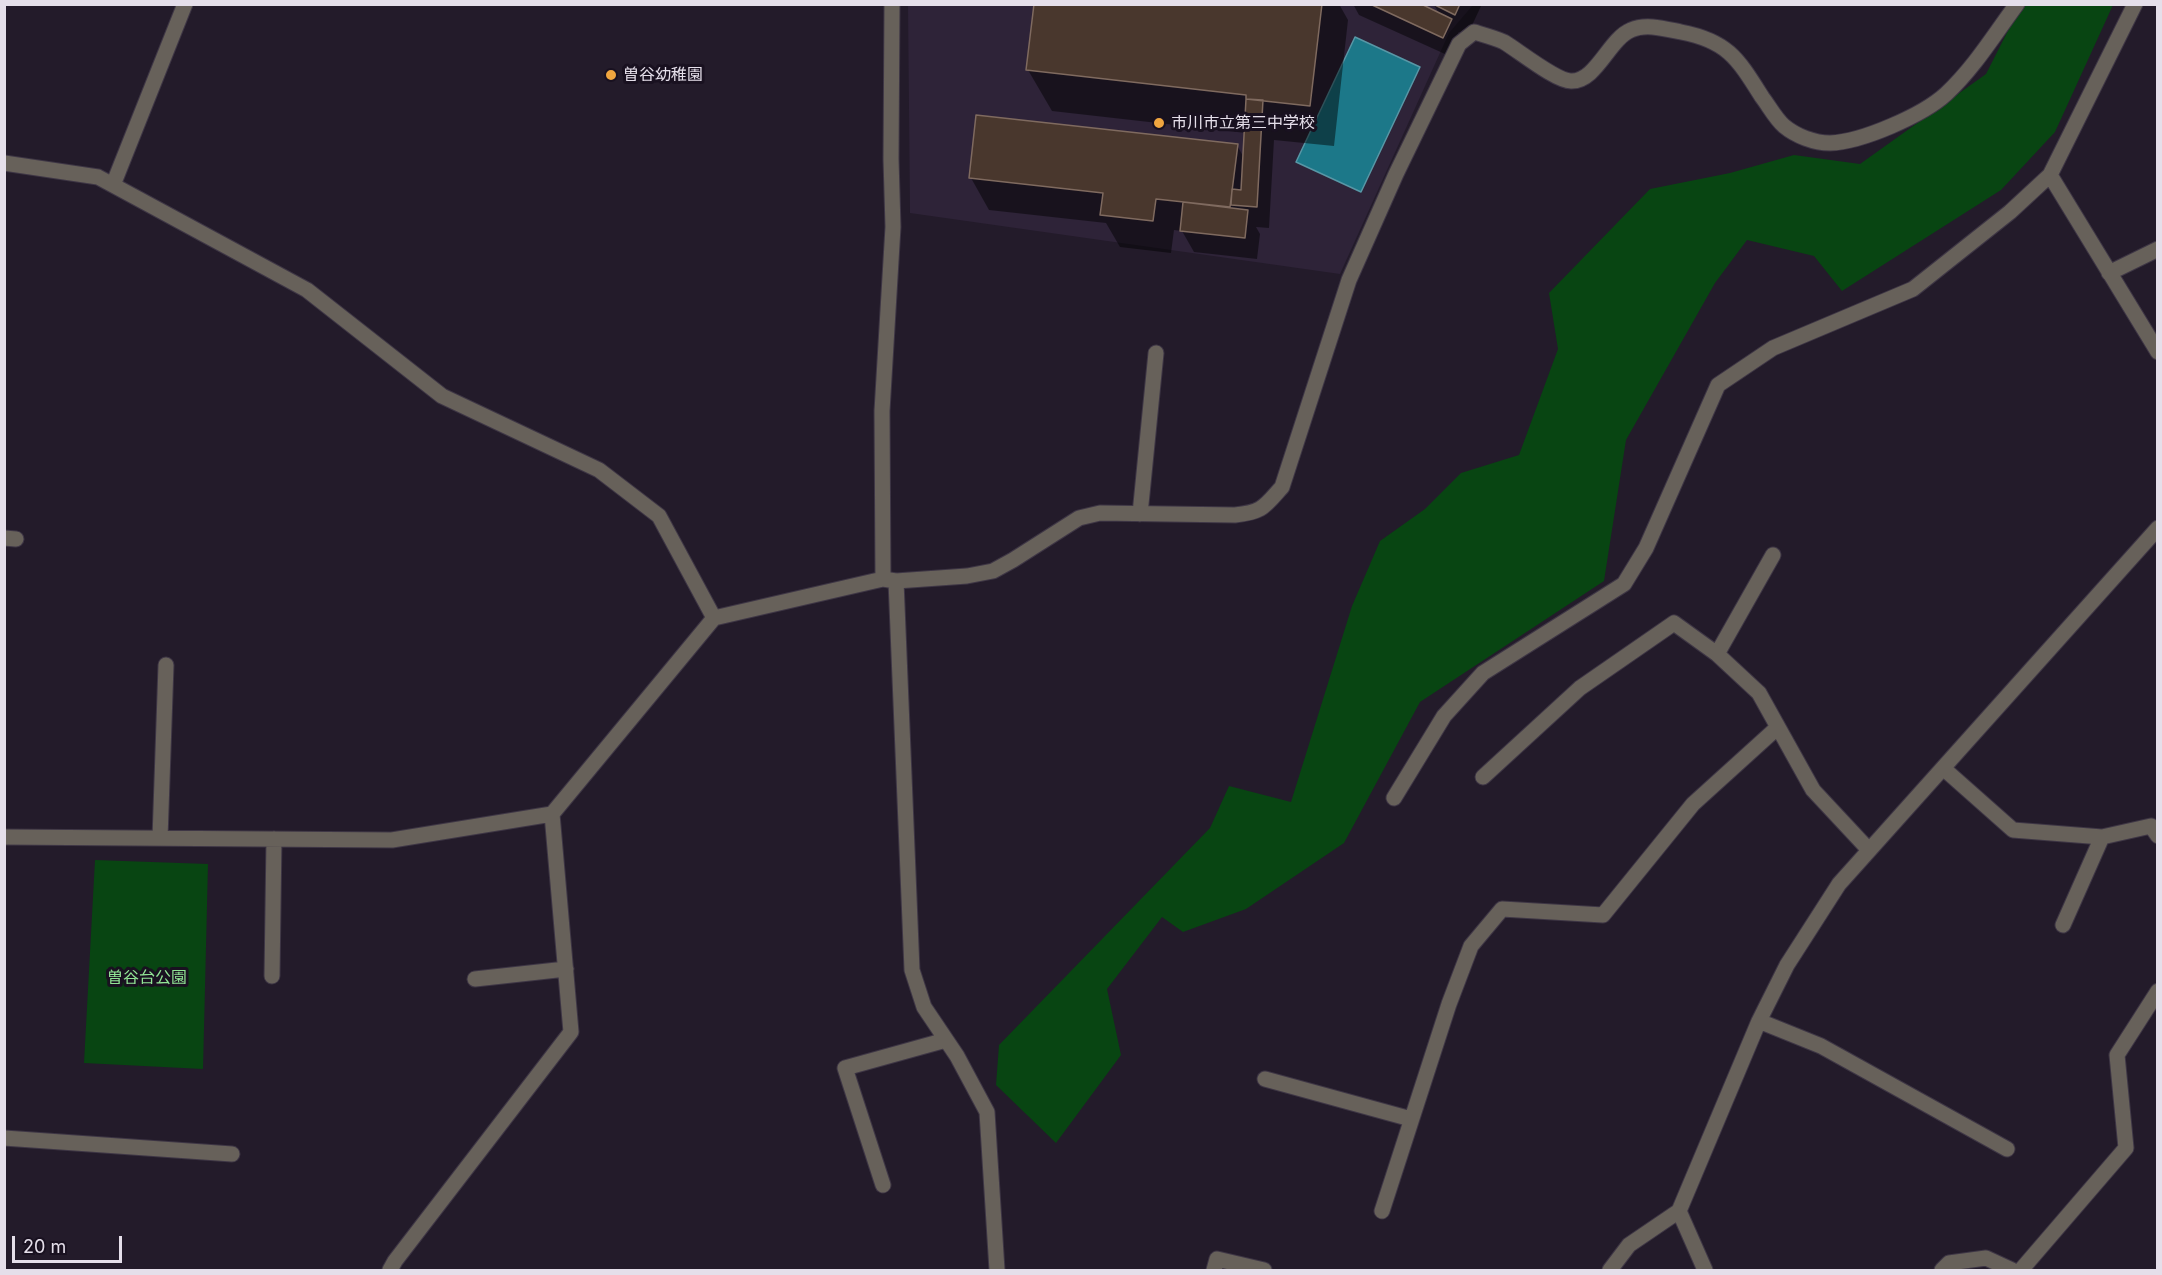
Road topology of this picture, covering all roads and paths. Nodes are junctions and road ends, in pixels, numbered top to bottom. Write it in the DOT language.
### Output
graph roads {
  1 [pos="185,4"];
  2 [pos="892,4"];
  3 [pos="2017,4"];
  4 [pos="2135,4"];
  5 [pos="4,163"];
  6 [pos="2050,175"];
  7 [pos="113,185"];
  8 [pos="2157,249"];
  9 [pos="2109,273"];
  10 [pos="2157,352"];
  11 [pos="1156,353"];
  12 [pos="1140,514"];
  13 [pos="2157,528"];
  14 [pos="1773,555"];
  15 [pos="889,580"];
  16 [pos="714,618"];
  17 [pos="1717,654"];
  18 [pos="166,665"];
  19 [pos="1778,727"];
  20 [pos="1943,768"];
  21 [pos="1483,777"];
  22 [pos="1394,798"];
  23 [pos="552,814"];
  24 [pos="2157,836"];
  25 [pos="4,837"];
  26 [pos="2102,837"];
  27 [pos="160,838"];
  28 [pos="274,839"];
  29 [pos="1869,850"];
  30 [pos="2063,925"];
  31 [pos="566,969"];
  32 [pos="272,976"];
  33 [pos="475,979"];
  34 [pos="2157,991"];
  35 [pos="1759,1021"];
  36 [pos="946,1040"];
  37 [pos="1265,1078"];
  38 [pos="1411,1119"];
  39 [pos="4,1138"];
  40 [pos="2007,1149"];
  41 [pos="232,1154"];
  42 [pos="883,1185"];
  43 [pos="1382,1211"];
  44 [pos="1678,1211"];
  45 [pos="390,1270"];
  46 [pos="997,1270"];
  47 [pos="1214,1270"];
  48 [pos="1264,1270"];
  49 [pos="1610,1270"];
  50 [pos="1705,1270"];
  51 [pos="1942,1270"];
  52 [pos="2012,1270"];
  53 [pos="2021,1270"];
  1 -- 7 [label="street"];
  2 -- 15 [label="street"];
  3 -- 12 [label="street"];
  4 -- 6 [label="street"];
  5 -- 7 [label="street"];
  6 -- 9 [label="street"];
  6 -- 22 [label="street"];
  7 -- 16 [label="street"];
  8 -- 9 [label="street"];
  9 -- 10 [label="street"];
  11 -- 12 [label="street"];
  12 -- 15 [label="street"];
  13 -- 20 [label="street"];
  14 -- 17 [label="street"];
  15 -- 16 [label="street"];
  15 -- 36 [label="street"];
  16 -- 23 [label="street"];
  17 -- 19 [label="street"];
  17 -- 21 [label="street"];
  18 -- 27 [label="street"];
  19 -- 29 [label="street"];
  19 -- 38 [label="street"];
  20 -- 26 [label="street"];
  20 -- 29 [label="street"];
  23 -- 28 [label="street"];
  23 -- 31 [label="street"];
  24 -- 26 [label="street"];
  25 -- 27 [label="street"];
  26 -- 30 [label="street"];
  27 -- 28 [label="street"];
  28 -- 32 [label="street"];
  29 -- 35 [label="street"];
  31 -- 33 [label="street"];
  31 -- 45 [label="street"];
  34 -- 53 [label="street"];
  35 -- 40 [label="street"];
  35 -- 44 [label="street"];
  36 -- 42 [label="street"];
  36 -- 46 [label="street"];
  37 -- 38 [label="street"];
  38 -- 43 [label="street"];
  39 -- 41 [label="street"];
  44 -- 49 [label="street"];
  44 -- 50 [label="street"];
  47 -- 48 [label="street"];
  51 -- 52 [label="street"];
}
